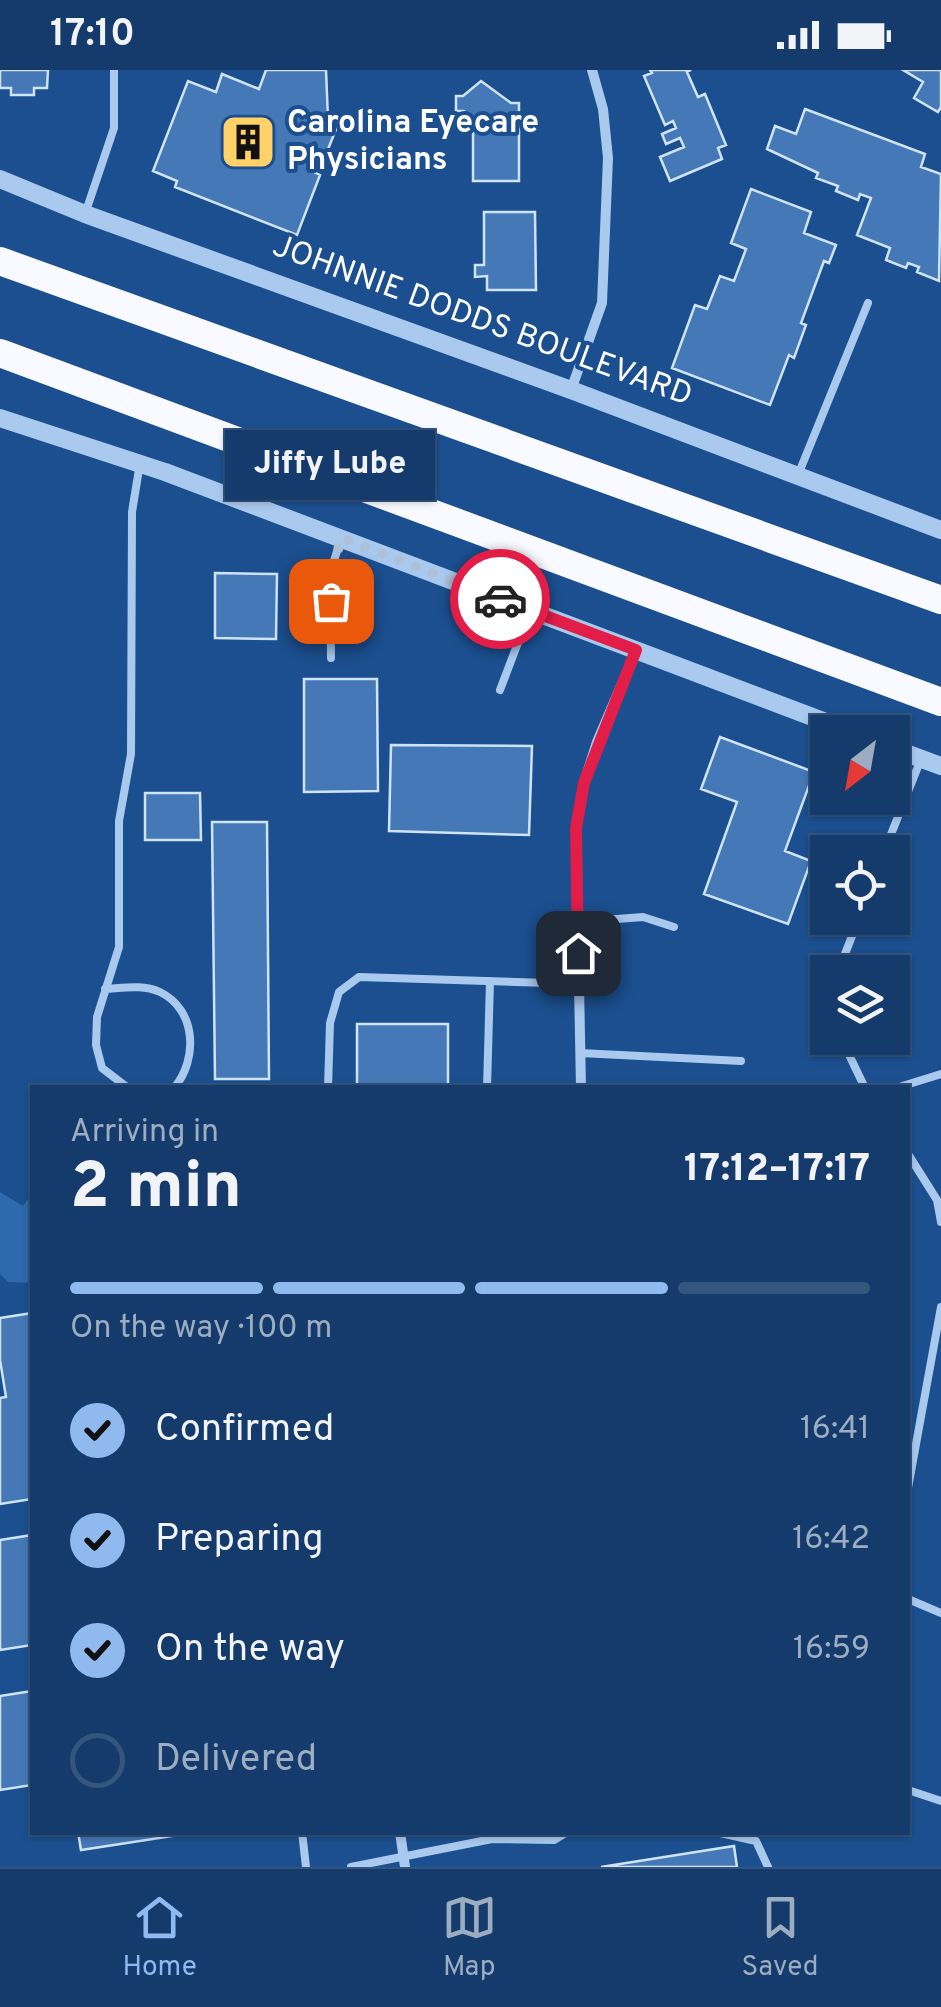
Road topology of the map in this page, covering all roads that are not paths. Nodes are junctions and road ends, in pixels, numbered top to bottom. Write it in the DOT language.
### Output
graph roads {
  1 [pos="114,70"];
  2 [pos="592,70"];
  3 [pos="0,179"];
  4 [pos="86,214"];
  5 [pos="0,246"];
  6 [pos="0,261"];
  7 [pos="868,303"];
  8 [pos="149,315"];
  9 [pos="0,353"];
  10 [pos="572,390"];
  11 [pos="0,418"];
  12 [pos="140,463"];
  13 [pos="798,476"];
  14 [pos="941,530"];
  15 [pos="342,538"];
  16 [pos="941,600"];
  17 [pos="530,610"];
  18 [pos="636,650"];
  19 [pos="331,658"];
  20 [pos="500,690"];
  21 [pos="941,702"];
  22 [pos="810,716"];
  23 [pos="910,755"];
  24 [pos="921,759"];
  25 [pos="941,766"];
  26 [pos="891,835"];
  27 [pos="578,922"];
  28 [pos="674,927"];
  29 [pos="490,981"];
  30 [pos="579,984"];
  31 [pos="105,989"];
  32 [pos="580,1054"];
  33 [pos="849,1055"];
  34 [pos="740,1061"];
  35 [pos="941,1074"];
  36 [pos="124,1085"];
  37 [pos="176,1085"];
  38 [pos="328,1085"];
  39 [pos="487,1085"];
  40 [pos="580,1085"];
  41 [pos="863,1085"];
  42 [pos="906,1085"];
  43 [pos="910,1157"];
  44 [pos="941,1222"];
  45 [pos="941,1307"];
  46 [pos="910,1477"];
  47 [pos="910,1601"];
  48 [pos="941,1613"];
  49 [pos="910,1791"];
  50 [pos="941,1801"];
  51 [pos="302,1835"];
  52 [pos="400,1835"];
  53 [pos="562,1835"];
  54 [pos="731,1835"];
  55 [pos="494,1836"];
  56 [pos="404,1863"];
  57 [pos="306,1867"];
  58 [pos="351,1867"];
  59 [pos="768,1867"];
  1 -- 4 [label="lane"];
  2 -- 10 [label="street"];
  3 -- 4 [label="street, JOHNNIE DODDS BOULEVARD"];
  4 -- 10 [label="street, JOHNNIE DODDS BOULEVARD"];
  5 -- 8 [label="highway"];
  6 -- 8 [label="highway"];
  7 -- 13 [label="lane"];
  8 -- 16 [label="highway"];
  9 -- 21 [label="highway"];
  10 -- 13 [label="street, JOHNNIE DODDS BOULEVARD"];
  11 -- 12 [label="street"];
  12 -- 15 [label="street"];
  12 -- 31 [label="lane"];
  13 -- 14 [label="street, JOHNNIE DODDS BOULEVARD"];
  15 -- 17 [label="street"];
  15 -- 19 [label="lane"];
  17 -- 18 [label="street"];
  17 -- 20 [label="lane"];
  18 -- 22 [label="street"];
  18 -- 27 [label="street"];
  23 -- 24 [label="street"];
  24 -- 25 [label="street"];
  24 -- 26 [label="lane"];
  27 -- 28 [label="lane"];
  27 -- 30 [label="street"];
  29 -- 30 [label="lane"];
  29 -- 38 [label="lane"];
  29 -- 39 [label="lane"];
  30 -- 32 [label="street"];
  31 -- 36 [label="lane"];
  31 -- 37 [label="lane"];
  32 -- 34 [label="lane"];
  32 -- 40 [label="street"];
  33 -- 41 [label="lane"];
  35 -- 42 [label="lane"];
  43 -- 44 [label="lane"];
  45 -- 46 [label="lane"];
  47 -- 48 [label="lane"];
  49 -- 50 [label="lane"];
  51 -- 57 [label="lane"];
  52 -- 56 [label="street"];
  53 -- 55 [label="lane"];
  54 -- 59 [label="lane"];
  55 -- 56 [label="lane"];
  56 -- 58 [label="lane"];
}
